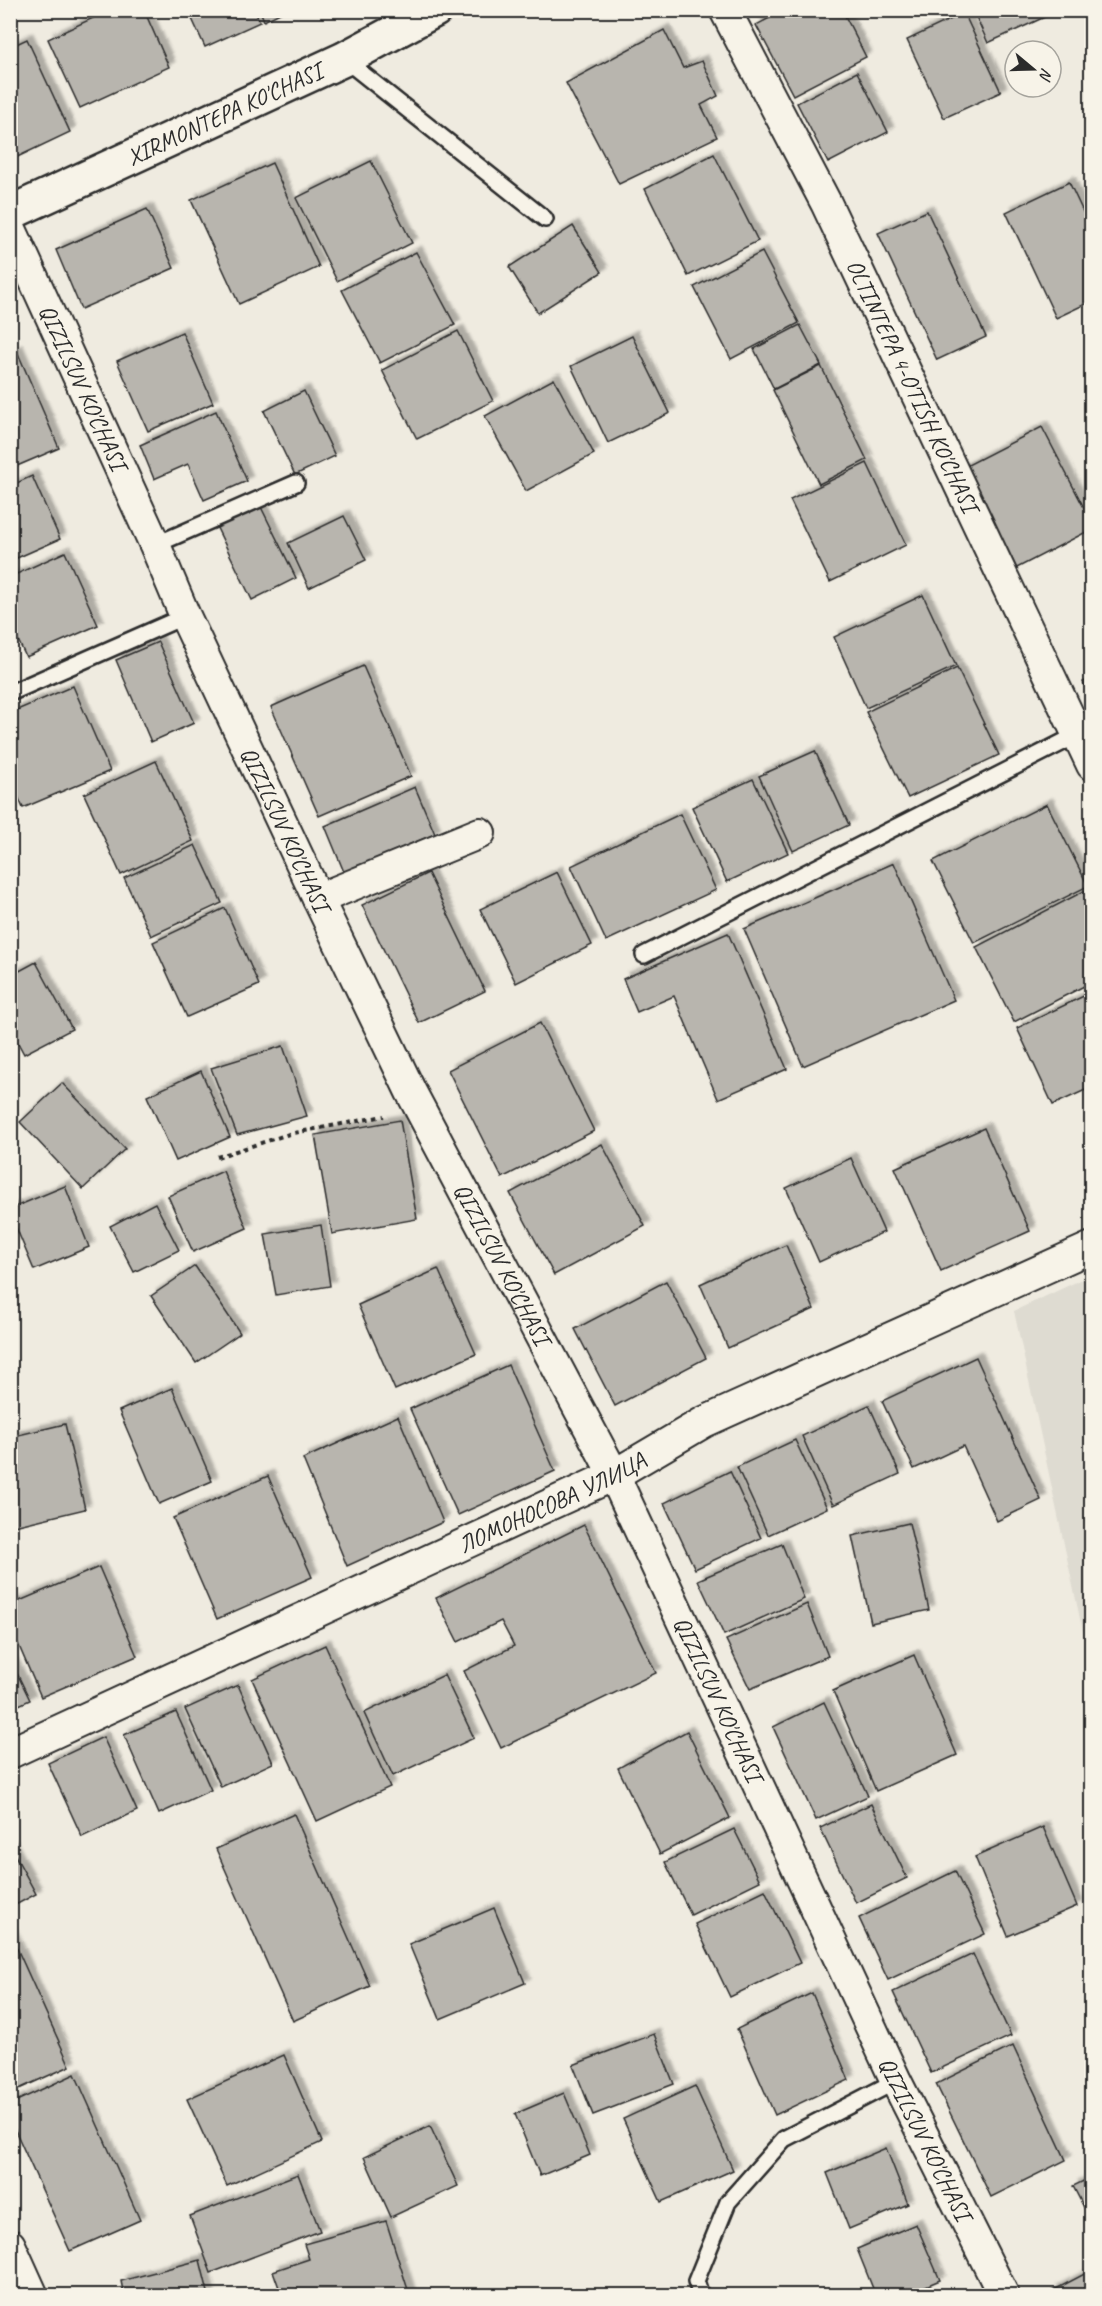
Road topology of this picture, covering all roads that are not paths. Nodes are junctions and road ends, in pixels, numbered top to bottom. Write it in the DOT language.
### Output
graph roads {
  1 [pos="435,10"];
  2 [pos="725,10"];
  3 [pos="344,59"];
  4 [pos="10,213"];
  5 [pos="545,219"];
  6 [pos="10,226"];
  7 [pos="296,483"];
  8 [pos="155,545"];
  9 [pos="185,616"];
  10 [pos="10,693"];
  11 [pos="1077,735"];
  12 [pos="1092,765"];
  13 [pos="480,833"];
  14 [pos="318,899"];
  15 [pos="644,955"];
  16 [pos="1092,1247"];
  17 [pos="614,1475"];
  18 [pos="10,1753"];
  19 [pos="896,2081"];
  20 [pos="10,2245"];
  21 [pos="33,2295"];
  22 [pos="701,2295"];
  23 [pos="1004,2295"];
  1 -- 3 [label="street, XIRMONTEPA KO'CHASI"];
  2 -- 11 [label="street, OLTINTEPA 4-O'TISH KO'CHASI"];
  3 -- 4 [label="street, XIRMONTEPA KO'CHASI"];
  3 -- 5 [label="lane"];
  6 -- 8 [label="street, QIZILSUV KO'CHASI"];
  7 -- 8 [label="lane"];
  8 -- 9 [label="street, QIZILSUV KO'CHASI"];
  9 -- 10 [label="lane"];
  9 -- 14 [label="street, QIZILSUV KO'CHASI"];
  11 -- 12 [label="street, OLTINTEPA 4-O'TISH KO'CHASI"];
  11 -- 15 [label="lane"];
  13 -- 14 [label="street"];
  14 -- 17 [label="street, QIZILSUV KO'CHASI"];
  16 -- 17 [label="street, ЛОМОНОСОВА УЛИЦА"];
  17 -- 18 [label="street, ЛОМОНОСОВА УЛИЦА"];
  17 -- 19 [label="street, QIZILSUV KO'CHASI"];
  19 -- 22 [label="lane"];
  19 -- 23 [label="street, QIZILSUV KO'CHASI"];
  20 -- 21 [label="street"];
}
